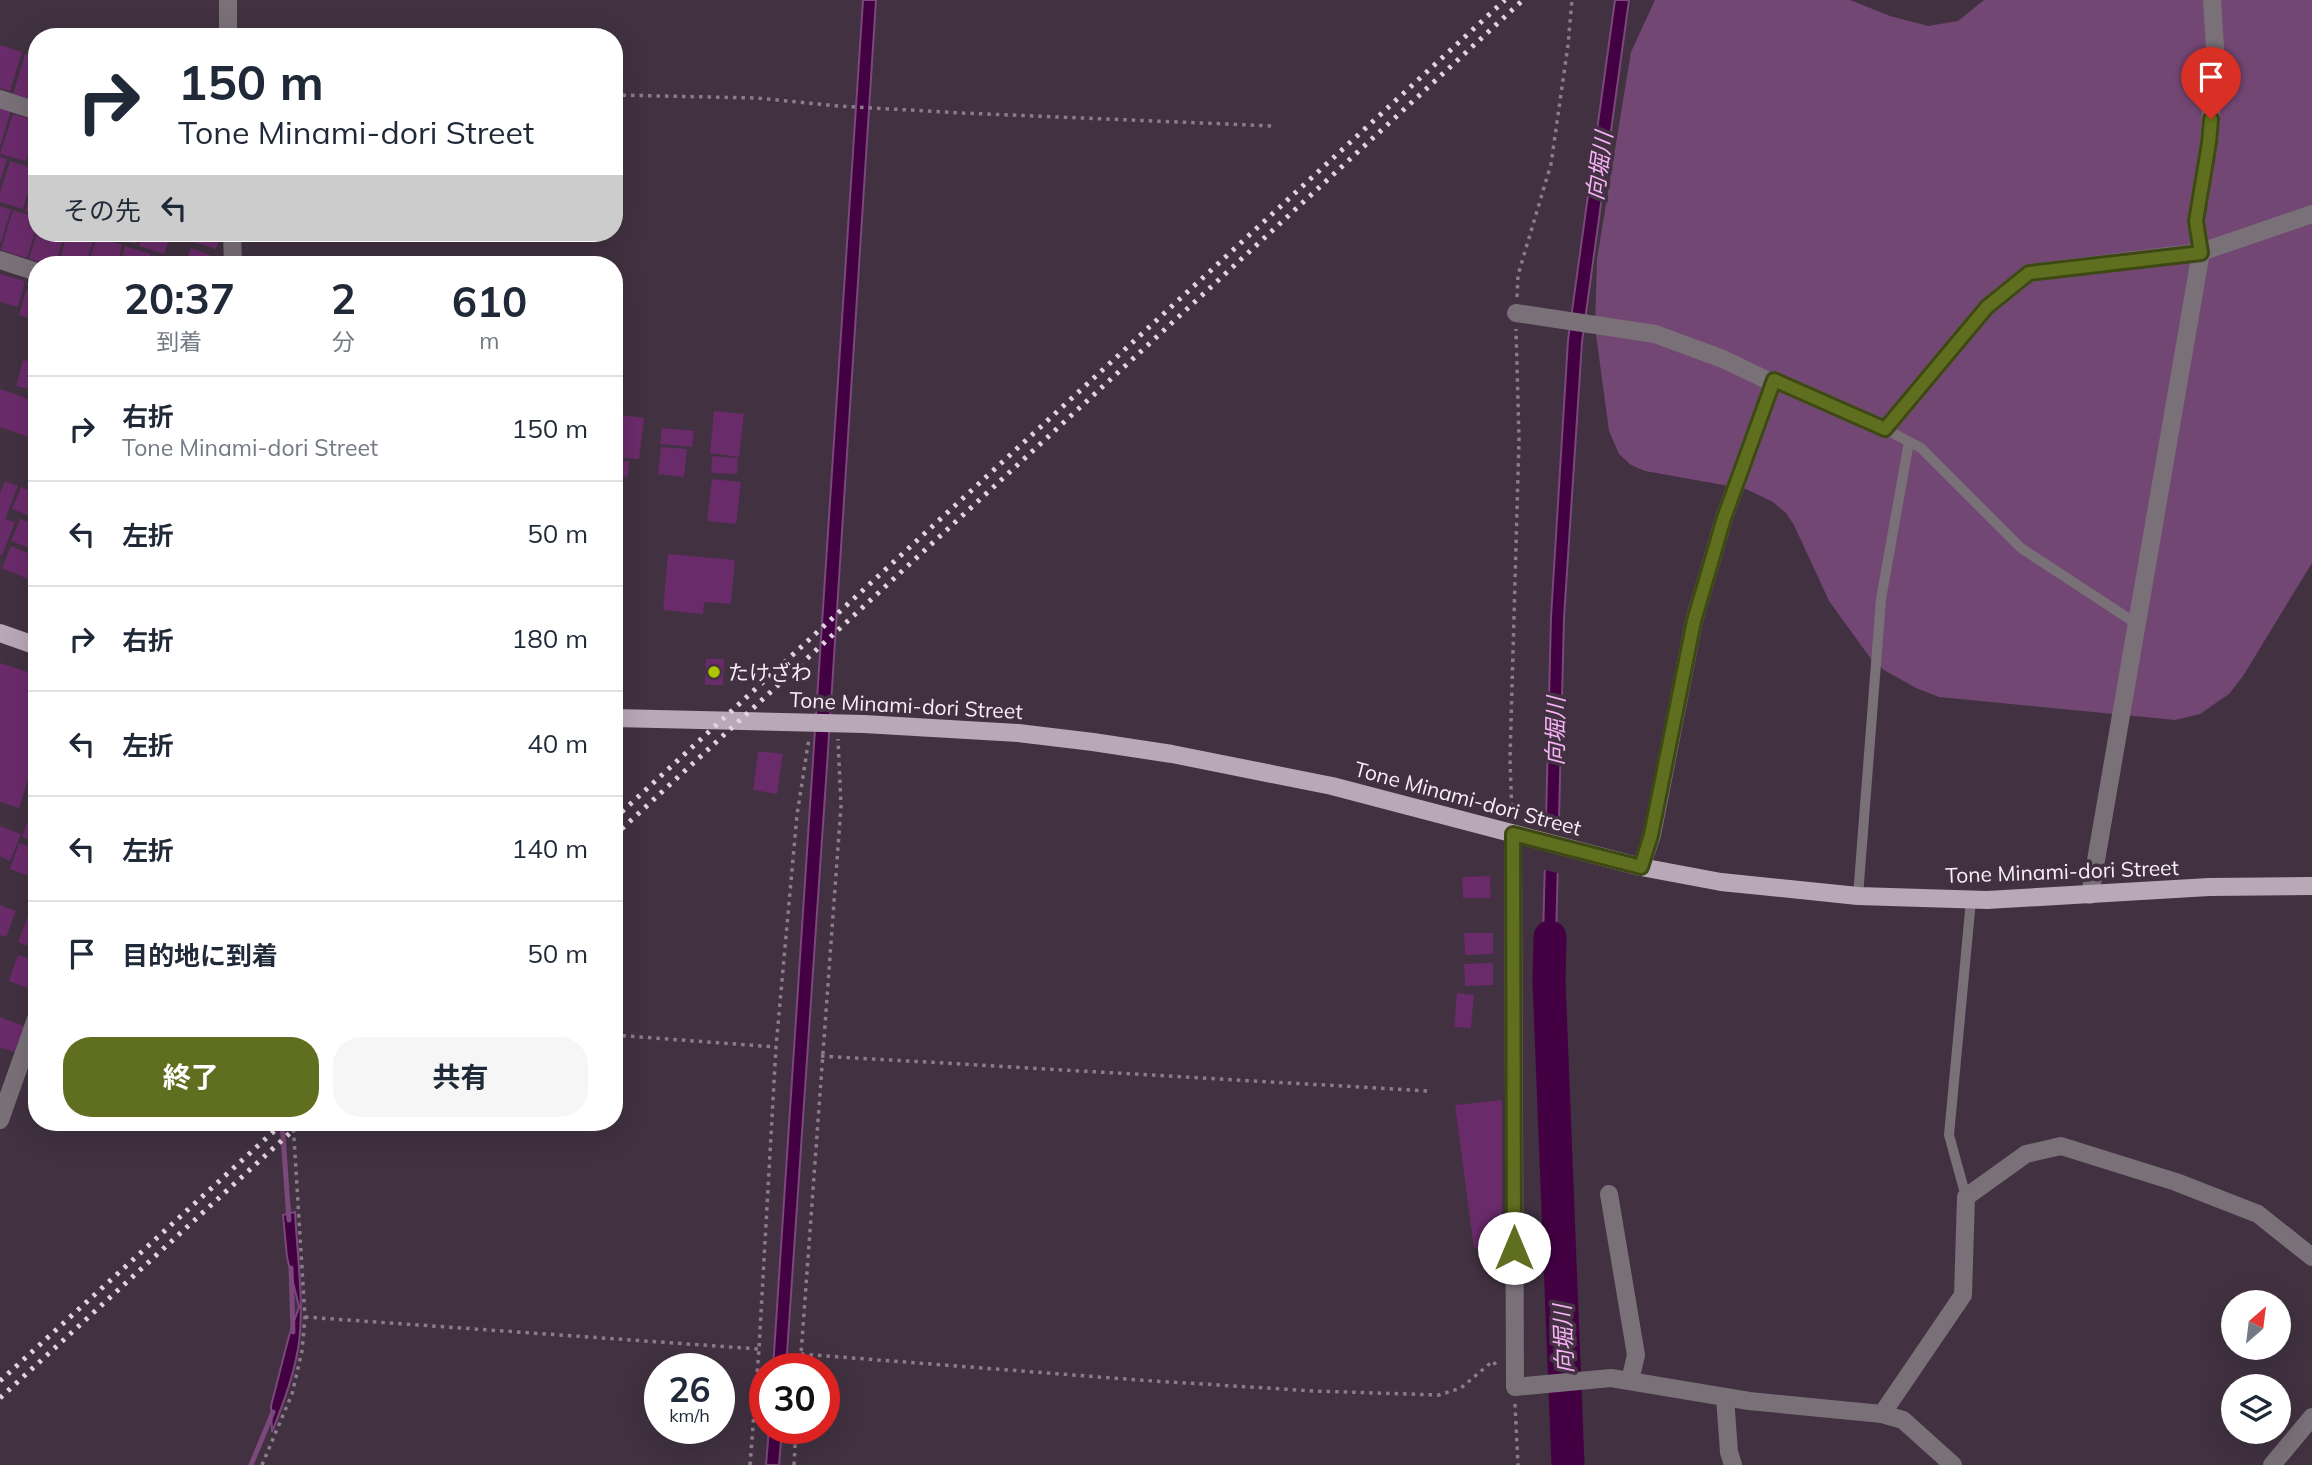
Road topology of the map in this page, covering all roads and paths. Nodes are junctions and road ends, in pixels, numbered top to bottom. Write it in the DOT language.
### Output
graph roads {
  1 [pos="228,0"];
  2 [pos="1572,0"];
  3 [pos="2212,0"];
  4 [pos="228,28"];
  5 [pos="623,95"];
  6 [pos="0,99"];
  7 [pos="28,108"];
  8 [pos="1274,125"];
  9 [pos="2312,214"];
  10 [pos="2201,253"];
  11 [pos="0,260"];
  12 [pos="28,269"];
  13 [pos="1516,313"];
  14 [pos="1773,383"];
  15 [pos="1885,429"];
  16 [pos="1909,442"];
  17 [pos="2137,624"];
  18 [pos="0,633"];
  19 [pos="28,643"];
  20 [pos="623,718"];
  21 [pos="810,722"];
  22 [pos="839,722"];
  23 [pos="1516,835"];
  24 [pos="1641,867"];
  25 [pos="2312,886"];
  26 [pos="2090,895"];
  27 [pos="1858,896"];
  28 [pos="1971,900"];
  29 [pos="623,1036"];
  30 [pos="28,1041"];
  31 [pos="776,1047"];
  32 [pos="821,1056"];
  33 [pos="1428,1091"];
  34 [pos="0,1120"];
  35 [pos="294,1131"];
  36 [pos="1609,1194"];
  37 [pos="1966,1197"];
  38 [pos="2312,1257"];
  39 [pos="305,1317"];
  40 [pos="759,1349"];
  41 [pos="801,1353"];
  42 [pos="840,1357"];
  43 [pos="1630,1381"];
  44 [pos="1515,1387"];
  45 [pos="1725,1397"];
  46 [pos="1882,1414"];
  47 [pos="2312,1417"];
  48 [pos="795,1444"];
  49 [pos="262,1465"];
  50 [pos="750,1465"];
  51 [pos="794,1465"];
  52 [pos="1518,1465"];
  53 [pos="1733,1465"];
  54 [pos="1953,1465"];
  55 [pos="2272,1465"];
  1 -- 4 [label="street"];
  2 -- 13 [label="path"];
  3 -- 10 [label="street"];
  5 -- 8 [label="path"];
  6 -- 7 [label="street"];
  9 -- 10 [label="street"];
  10 -- 15 [label="street"];
  10 -- 17 [label="street"];
  11 -- 12 [label="street"];
  13 -- 14 [label="street"];
  13 -- 23 [label="path"];
  14 -- 15 [label="street"];
  14 -- 24 [label="street"];
  15 -- 16 [label="lane"];
  16 -- 17 [label="lane"];
  16 -- 27 [label="lane"];
  17 -- 26 [label="street"];
  18 -- 19 [label="main road"];
  20 -- 21 [label="main road, Tone Minami-dori Street"];
  21 -- 22 [label="main road, Tone Minami-dori Street"];
  21 -- 31 [label="path"];
  22 -- 23 [label="main road, Tone Minami-dori Street"];
  22 -- 32 [label="path"];
  23 -- 24 [label="main road, Tone Minami-dori Street"];
  23 -- 44 [label="street"];
  24 -- 27 [label="main road, Tone Minami-dori Street"];
  25 -- 26 [label="main road, Tone Minami-dori Street"];
  26 -- 28 [label="main road, Tone Minami-dori Street"];
  27 -- 28 [label="main road, Tone Minami-dori Street"];
  28 -- 37 [label="lane"];
  29 -- 31 [label="path"];
  30 -- 34 [label="street"];
  31 -- 40 [label="path"];
  32 -- 33 [label="path"];
  32 -- 41 [label="path"];
  35 -- 39 [label="path"];
  36 -- 43 [label="street"];
  37 -- 38 [label="street"];
  37 -- 46 [label="street"];
  39 -- 40 [label="path"];
  39 -- 49 [label="path"];
  40 -- 50 [label="path"];
  42 -- 44 [label="path"];
  43 -- 44 [label="street"];
  43 -- 45 [label="street"];
  44 -- 52 [label="path"];
  45 -- 46 [label="street"];
  45 -- 53 [label="street"];
  46 -- 54 [label="street"];
  47 -- 55 [label="street"];
  48 -- 51 [label="path"];
}
